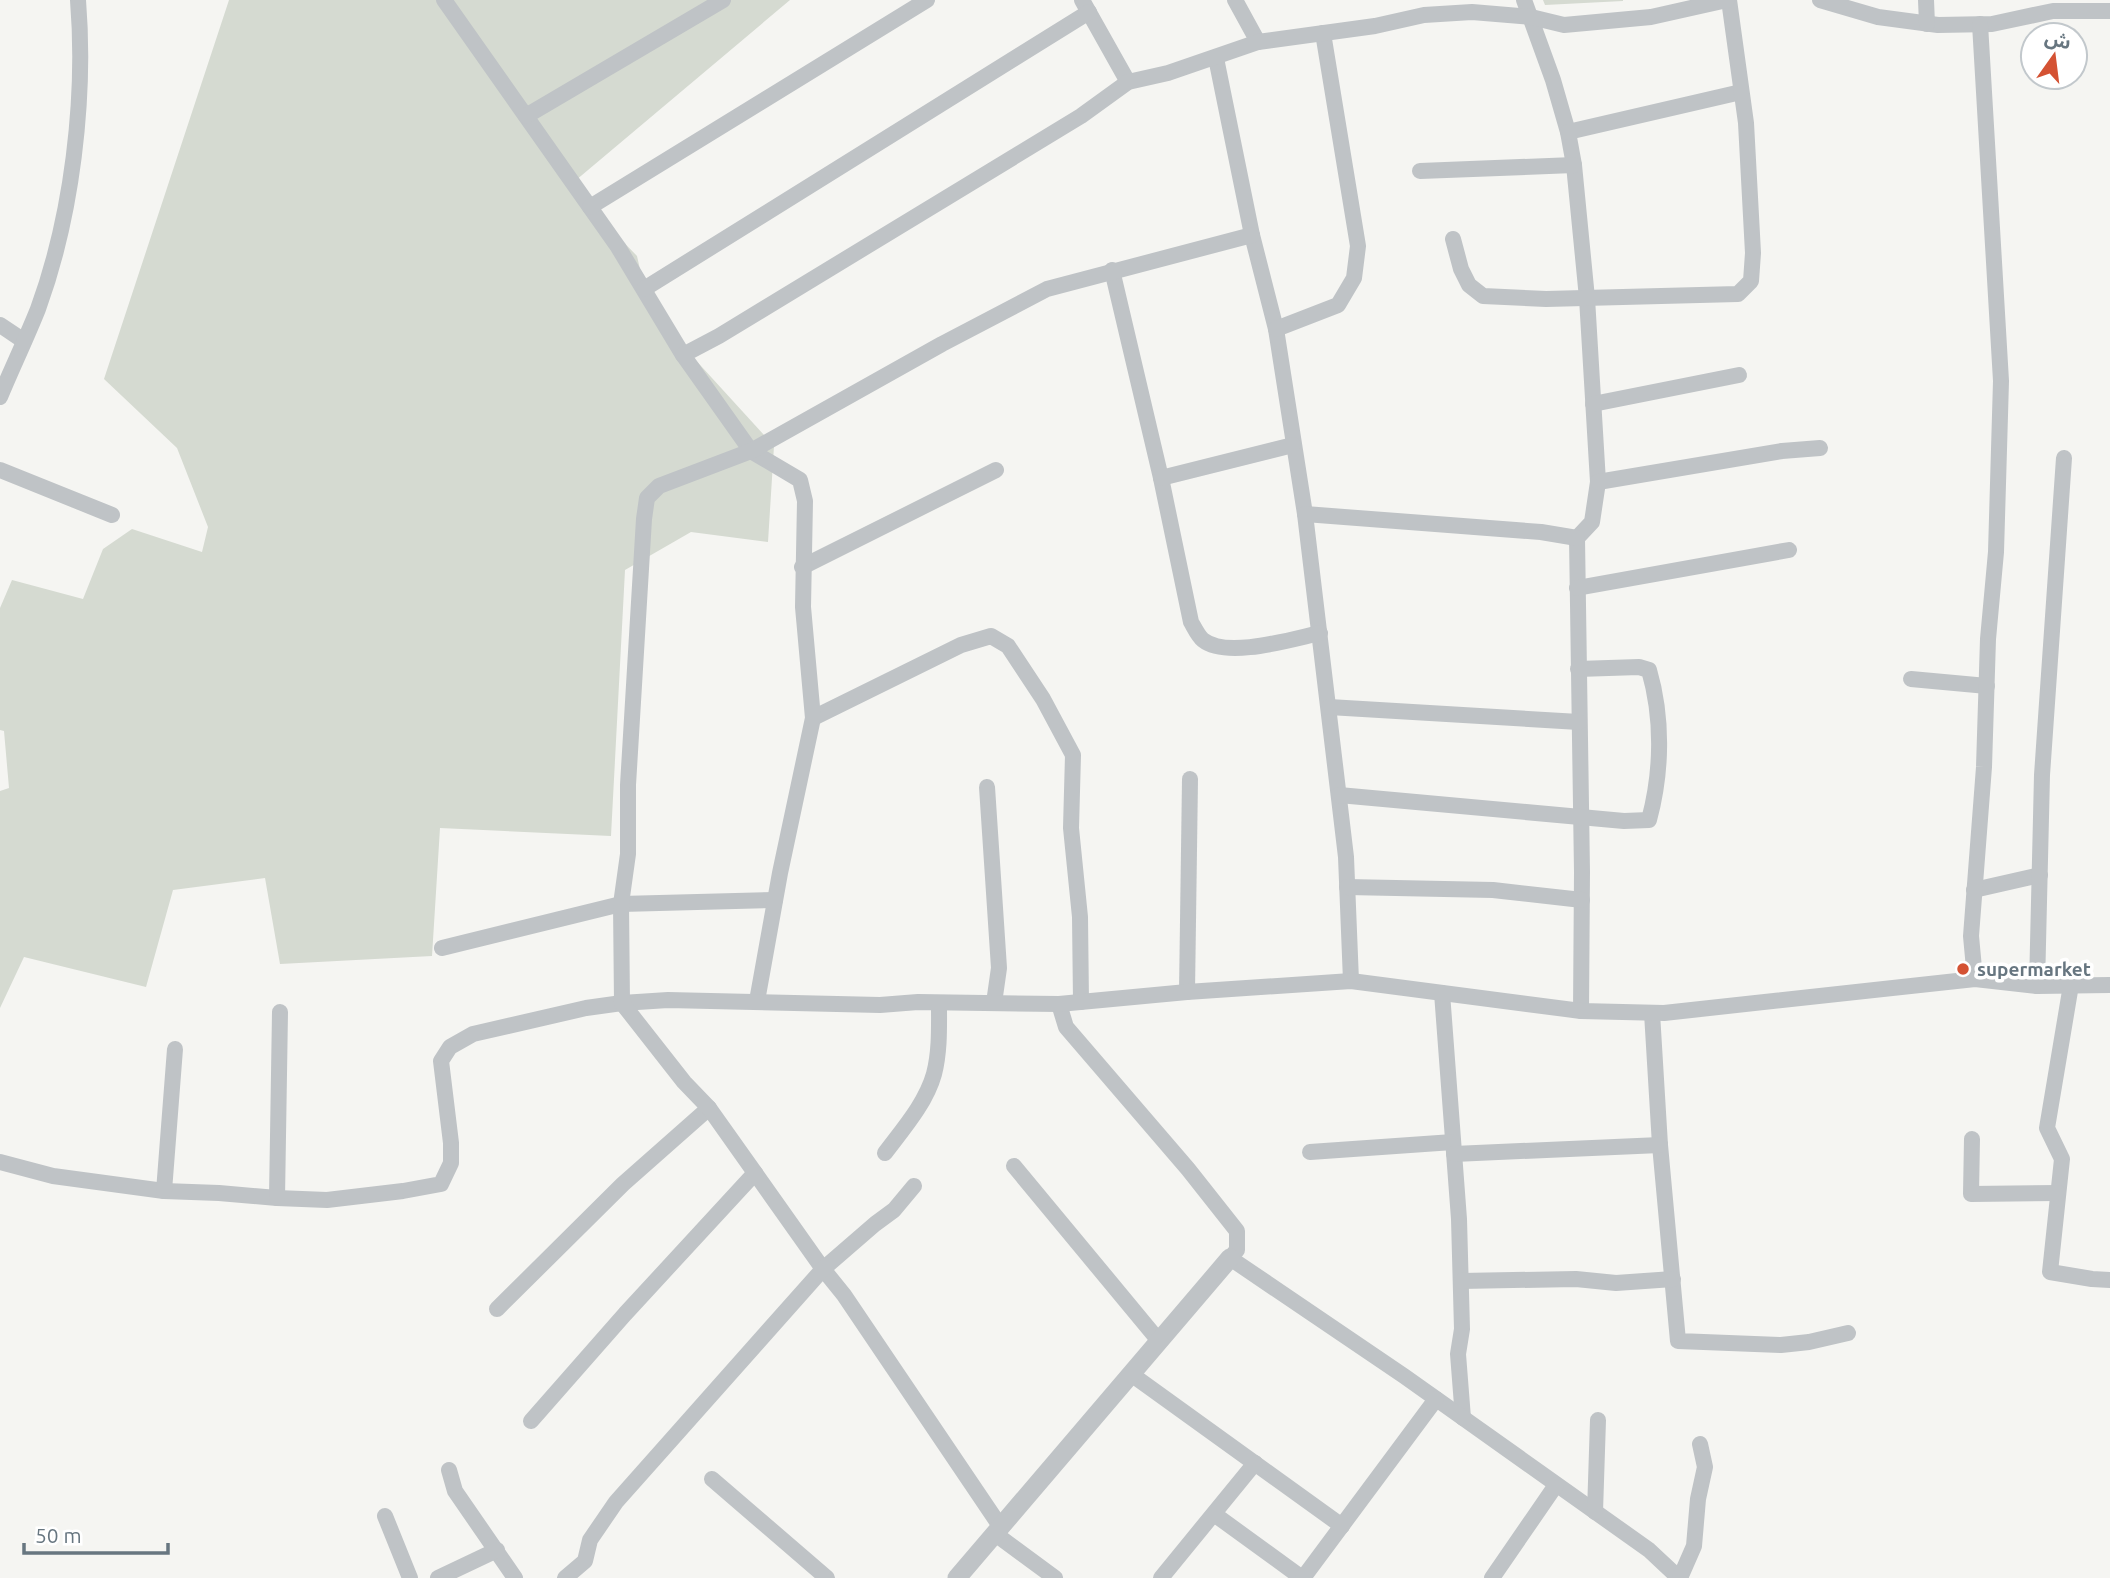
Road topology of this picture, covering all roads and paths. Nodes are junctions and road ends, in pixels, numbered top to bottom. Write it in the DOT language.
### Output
graph roads {
  1 [pos="78,0"];
  2 [pos="444,0"];
  3 [pos="723,0"];
  4 [pos="927,0"];
  5 [pos="1235,0"];
  6 [pos="1524,0"];
  7 [pos="1728,0"];
  8 [pos="1820,0"];
  9 [pos="1926,0"];
  10 [pos="1086,6"];
  11 [pos="1422,8"];
  12 [pos="2110,11"];
  13 [pos="1531,17"];
  14 [pos="1927,24"];
  15 [pos="1980,24"];
  16 [pos="1323,33"];
  17 [pos="1258,42"];
  18 [pos="1216,58"];
  19 [pos="1128,82"];
  20 [pos="1741,92"];
  21 [pos="526,116"];
  22 [pos="1568,132"];
  23 [pos="1574,164"];
  24 [pos="1420,171"];
  25 [pos="590,207"];
  26 [pos="1252,235"];
  27 [pos="1453,239"];
  28 [pos="1111,270"];
  29 [pos="644,289"];
  30 [pos="1587,298"];
  31 [pos="0,325"];
  32 [pos="1276,329"];
  33 [pos="24,341"];
  34 [pos="683,355"];
  35 [pos="1739,374"];
  36 [pos="0,397"];
  37 [pos="1593,404"];
  38 [pos="1293,445"];
  39 [pos="1820,449"];
  40 [pos="751,451"];
  41 [pos="2064,458"];
  42 [pos="0,470"];
  43 [pos="996,470"];
  44 [pos="1161,478"];
  45 [pos="1598,482"];
  46 [pos="112,514"];
  47 [pos="1305,514"];
  48 [pos="1577,538"];
  49 [pos="1789,550"];
  50 [pos="802,567"];
  51 [pos="1577,588"];
  52 [pos="1320,633"];
  53 [pos="1578,669"];
  54 [pos="1911,679"];
  55 [pos="1987,686"];
  56 [pos="1329,707"];
  57 [pos="813,718"];
  58 [pos="1579,722"];
  59 [pos="1189,779"];
  60 [pos="987,787"];
  61 [pos="1339,795"];
  62 [pos="1581,816"];
  63 [pos="2040,875"];
  64 [pos="1348,887"];
  65 [pos="1974,890"];
  66 [pos="1581,900"];
  67 [pos="775,901"];
  68 [pos="621,904"];
  69 [pos="442,948"];
  70 [pos="1975,979"];
  71 [pos="1351,981"];
  72 [pos="2071,985"];
  73 [pos="2110,985"];
  74 [pos="2037,986"];
  75 [pos="1186,992"];
  76 [pos="1442,993"];
  77 [pos="757,1002"];
  78 [pos="1081,1002"];
  79 [pos="622,1003"];
  80 [pos="939,1003"];
  81 [pos="994,1003"];
  82 [pos="1059,1004"];
  83 [pos="1581,1011"];
  84 [pos="280,1012"];
  85 [pos="1652,1013"];
  86 [pos="175,1049"];
  87 [pos="709,1108"];
  88 [pos="1972,1139"];
  89 [pos="1660,1145"];
  90 [pos="1454,1148"];
  91 [pos="1310,1152"];
  92 [pos="885,1153"];
  93 [pos="0,1162"];
  94 [pos="1014,1166"];
  95 [pos="755,1173"];
  96 [pos="914,1186"];
  97 [pos="164,1191"];
  98 [pos="2059,1194"];
  99 [pos="277,1198"];
  100 [pos="1230,1258"];
  101 [pos="823,1269"];
  102 [pos="1673,1279"];
  103 [pos="2110,1280"];
  104 [pos="1461,1281"];
  105 [pos="497,1309"];
  106 [pos="1848,1333"];
  107 [pos="1159,1341"];
  108 [pos="1131,1374"];
  109 [pos="1436,1399"];
  110 [pos="1463,1418"];
  111 [pos="1598,1420"];
  112 [pos="531,1422"];
  113 [pos="1700,1444"];
  114 [pos="1255,1463"];
  115 [pos="449,1470"];
  116 [pos="712,1479"];
  117 [pos="1556,1485"];
  118 [pos="1595,1512"];
  119 [pos="1214,1514"];
  120 [pos="385,1516"];
  121 [pos="1342,1525"];
  122 [pos="997,1530"];
  123 [pos="497,1550"];
  124 [pos="410,1578"];
  125 [pos="438,1578"];
  126 [pos="515,1578"];
  127 [pos="565,1578"];
  128 [pos="827,1578"];
  129 [pos="957,1578"];
  130 [pos="1055,1578"];
  131 [pos="1161,1578"];
  132 [pos="1303,1578"];
  133 [pos="1492,1578"];
  134 [pos="1679,1578"];
  1 -- 33 [label="street"];
  2 -- 21 [label="street"];
  3 -- 21 [label="street"];
  4 -- 25 [label="street"];
  5 -- 17 [label="street"];
  6 -- 13 [label="street"];
  7 -- 13 [label="street"];
  7 -- 20 [label="street"];
  8 -- 14 [label="street"];
  9 -- 14 [label="street"];
  10 -- 19 [label="street"];
  10 -- 29 [label="street"];
  11 -- 13 [label="street"];
  11 -- 16 [label="street"];
  12 -- 15 [label="street"];
  13 -- 22 [label="street"];
  14 -- 15 [label="street"];
  15 -- 55 [label="street"];
  16 -- 17 [label="street"];
  16 -- 32 [label="street"];
  17 -- 18 [label="street"];
  18 -- 19 [label="street"];
  18 -- 26 [label="street"];
  19 -- 34 [label="street"];
  20 -- 22 [label="street"];
  20 -- 30 [label="street"];
  21 -- 25 [label="street"];
  22 -- 23 [label="street"];
  23 -- 24 [label="street"];
  23 -- 30 [label="street"];
  25 -- 29 [label="street"];
  26 -- 28 [label="street"];
  26 -- 32 [label="street"];
  27 -- 30 [label="street"];
  28 -- 40 [label="street"];
  28 -- 44 [label="street"];
  29 -- 34 [label="street"];
  30 -- 37 [label="street"];
  31 -- 33 [label="street"];
  32 -- 38 [label="street"];
  33 -- 36 [label="street"];
  34 -- 40 [label="street"];
  35 -- 37 [label="street"];
  37 -- 45 [label="street"];
  38 -- 44 [label="street"];
  38 -- 47 [label="street"];
  39 -- 45 [label="street"];
  40 -- 50 [label="street"];
  40 -- 68 [label="street"];
  41 -- 63 [label="street"];
  42 -- 46 [label="street"];
  43 -- 50 [label="street"];
  44 -- 52 [label="street"];
  45 -- 48 [label="street"];
  47 -- 48 [label="street"];
  47 -- 52 [label="street"];
  48 -- 51 [label="street"];
  49 -- 51 [label="street"];
  50 -- 57 [label="street"];
  51 -- 53 [label="street"];
  52 -- 56 [label="street"];
  53 -- 58 [label="street"];
  53 -- 62 [label="street"];
  54 -- 55 [label="street"];
  55 -- 65 [label="street"];
  56 -- 58 [label="street"];
  56 -- 61 [label="street"];
  57 -- 67 [label="street"];
  57 -- 78 [label="street"];
  58 -- 62 [label="street"];
  59 -- 75 [label="street"];
  60 -- 81 [label="street"];
  61 -- 62 [label="street"];
  61 -- 64 [label="street"];
  62 -- 66 [label="street"];
  63 -- 65 [label="street"];
  63 -- 74 [label="street"];
  64 -- 66 [label="street"];
  64 -- 71 [label="street"];
  65 -- 70 [label="street"];
  66 -- 83 [label="street"];
  67 -- 68 [label="street"];
  67 -- 77 [label="street"];
  68 -- 69 [label="street"];
  68 -- 79 [label="street"];
  70 -- 74 [label="street"];
  70 -- 85 [label="street"];
  71 -- 75 [label="street"];
  71 -- 76 [label="street"];
  72 -- 73 [label="street"];
  72 -- 74 [label="street"];
  72 -- 98 [label="street"];
  75 -- 78 [label="street"];
  76 -- 83 [label="street"];
  76 -- 90 [label="street"];
  77 -- 79 [label="street"];
  77 -- 80 [label="street"];
  78 -- 82 [label="street"];
  79 -- 87 [label="street"];
  79 -- 99 [label="street"];
  80 -- 81 [label="street"];
  80 -- 92 [label="street"];
  81 -- 82 [label="street"];
  82 -- 100 [label="street"];
  83 -- 85 [label="street"];
  84 -- 99 [label="street"];
  85 -- 89 [label="street"];
  86 -- 97 [label="street"];
  87 -- 95 [label="street"];
  87 -- 105 [label="street"];
  88 -- 98 [label="street"];
  89 -- 90 [label="street"];
  89 -- 102 [label="street"];
  90 -- 91 [label="street"];
  90 -- 104 [label="street"];
  93 -- 97 [label="street"];
  94 -- 107 [label="street"];
  95 -- 101 [label="street"];
  95 -- 112 [label="street"];
  96 -- 101 [label="street"];
  97 -- 99 [label="street"];
  98 -- 103 [label="street"];
  100 -- 107 [label="street"];
  100 -- 109 [label="street"];
  101 -- 122 [label="street"];
  101 -- 127 [label="street"];
  102 -- 104 [label="street"];
  102 -- 106 [label="street"];
  104 -- 110 [label="street"];
  107 -- 108 [label="street"];
  108 -- 114 [label="street"];
  108 -- 122 [label="street"];
  109 -- 110 [label="street"];
  109 -- 121 [label="street"];
  110 -- 117 [label="street"];
  111 -- 118 [label="street"];
  113 -- 134 [label="street"];
  114 -- 119 [label="street"];
  114 -- 121 [label="street"];
  115 -- 123 [label="street"];
  116 -- 128 [label="street"];
  117 -- 118 [label="street"];
  117 -- 133 [label="street"];
  118 -- 134 [label="street"];
  119 -- 131 [label="street"];
  119 -- 132 [label="street"];
  120 -- 124 [label="street"];
  121 -- 132 [label="street"];
  122 -- 129 [label="street"];
  122 -- 130 [label="street"];
  123 -- 125 [label="street"];
  123 -- 126 [label="street"];
}
